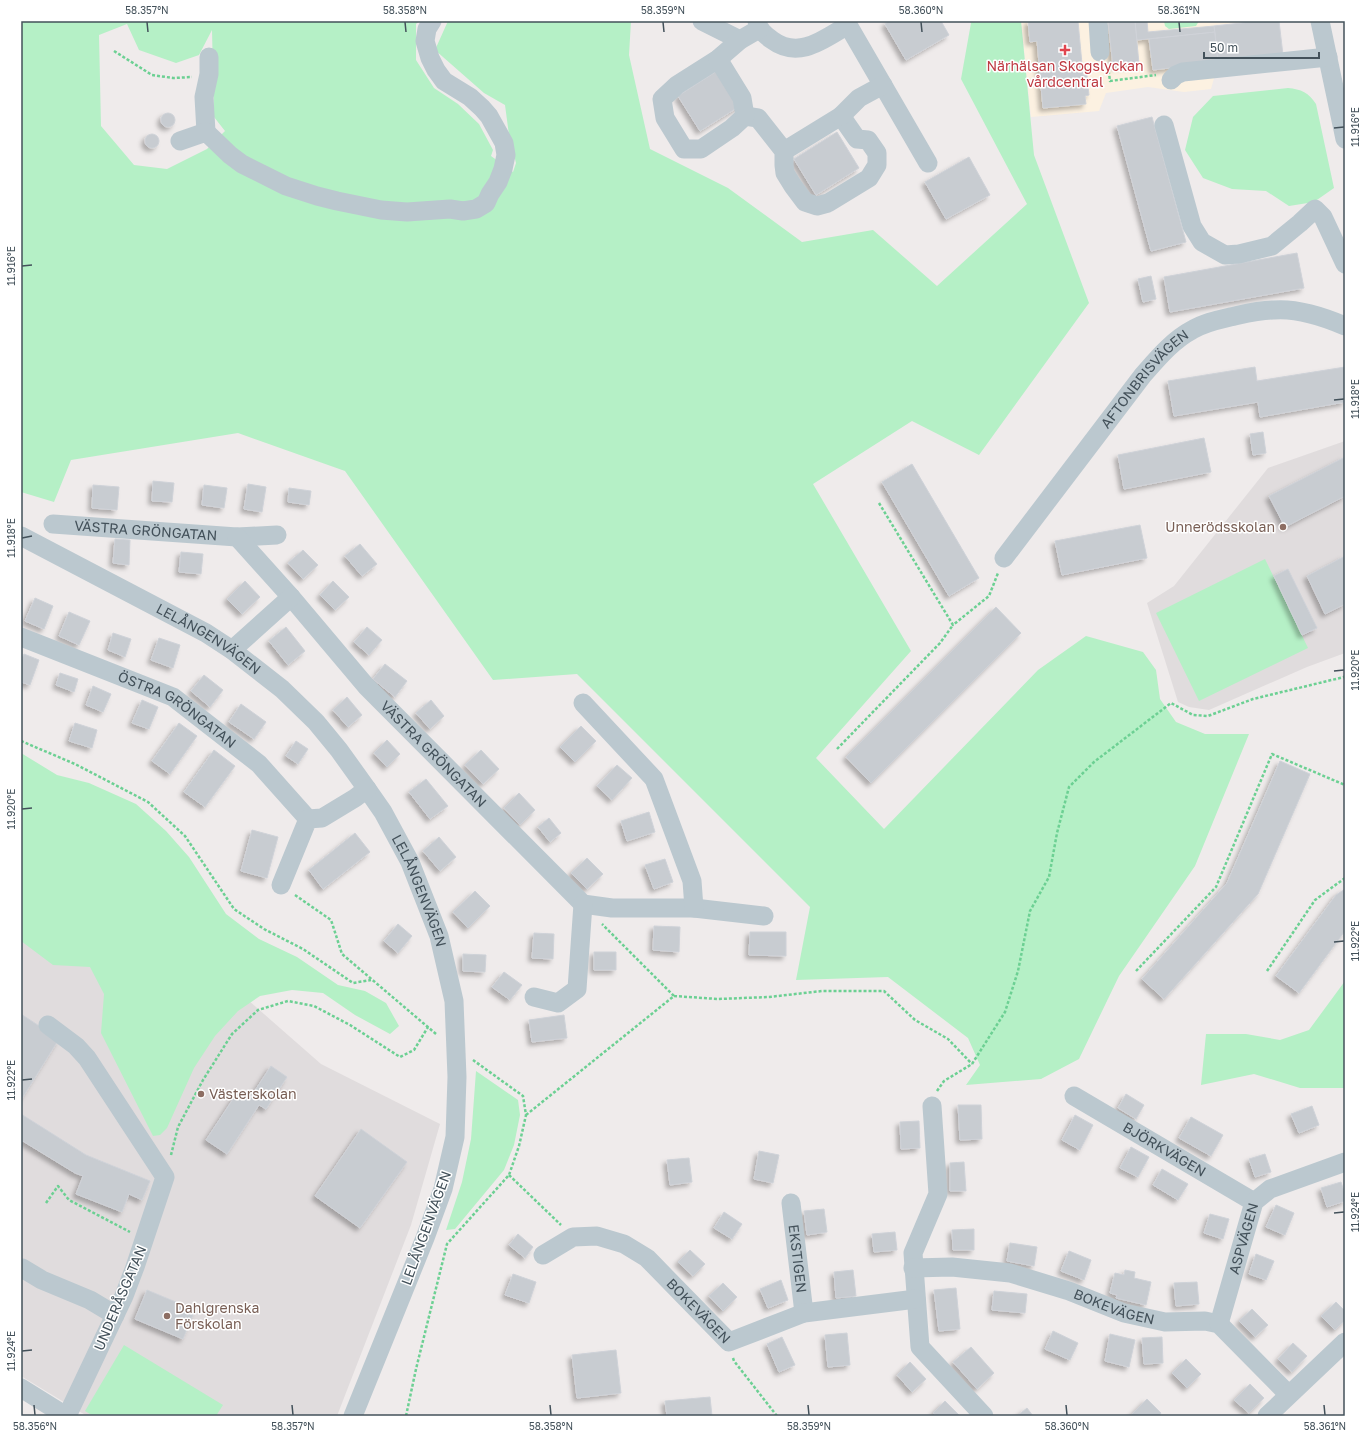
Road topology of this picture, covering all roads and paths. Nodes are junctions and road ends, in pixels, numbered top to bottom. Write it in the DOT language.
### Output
graph roads {
  1 [pos="432,21"];
  2 [pos="702,21"];
  3 [pos="1098,21"];
  4 [pos="1320,21"];
  5 [pos="847,23"];
  6 [pos="758,25"];
  7 [pos="740,40"];
  8 [pos="114,51"];
  9 [pos="1100,52"];
  10 [pos="209,57"];
  11 [pos="1328,57"];
  12 [pos="718,59"];
  13 [pos="1148,76"];
  14 [pos="1171,80"];
  15 [pos="207,81"];
  16 [pos="883,85"];
  17 [pos="1340,86"];
  18 [pos="745,116"];
  19 [pos="841,116"];
  20 [pos="1164,125"];
  21 [pos="206,132"];
  22 [pos="1345,139"];
  23 [pos="180,141"];
  24 [pos="784,152"];
  25 [pos="928,163"];
  26 [pos="1345,264"];
  27 [pos="1345,326"];
  28 [pos="879,503"];
  29 [pos="53,524"];
  30 [pos="277,535"];
  31 [pos="21,536"];
  32 [pos="238,537"];
  33 [pos="1004,558"];
  34 [pos="291,597"];
  35 [pos="953,625"];
  36 [pos="21,637"];
  37 [pos="232,650"];
  38 [pos="1345,676"];
  39 [pos="583,703"];
  40 [pos="21,741"];
  41 [pos="837,749"];
  42 [pos="1345,785"];
  43 [pos="367,789"];
  44 [pos="308,819"];
  45 [pos="1345,878"];
  46 [pos="281,885"];
  47 [pos="583,904"];
  48 [pos="694,908"];
  49 [pos="764,916"];
  50 [pos="1136,971"];
  51 [pos="1267,971"];
  52 [pos="372,980"];
  53 [pos="674,996"];
  54 [pos="534,997"];
  55 [pos="48,1025"];
  56 [pos="428,1028"];
  57 [pos="436,1034"];
  58 [pos="469,1057"];
  59 [pos="972,1064"];
  60 [pos="1074,1096"];
  61 [pos="932,1106"];
  62 [pos="526,1115"];
  63 [pos="1345,1162"];
  64 [pos="509,1175"];
  65 [pos="165,1177"];
  66 [pos="1254,1202"];
  67 [pos="46,1203"];
  68 [pos="791,1203"];
  69 [pos="136,1235"];
  70 [pos="573,1237"];
  71 [pos="543,1255"];
  72 [pos="22,1268"];
  73 [pos="913,1268"];
  74 [pos="916,1299"];
  75 [pos="804,1313"];
  76 [pos="115,1315"];
  77 [pos="1219,1324"];
  78 [pos="729,1342"];
  79 [pos="1345,1342"];
  80 [pos="21,1388"];
  81 [pos="1288,1394"];
  82 [pos="67,1416"];
  83 [pos="353,1416"];
  84 [pos="406,1416"];
  85 [pos="777,1416"];
  86 [pos="984,1416"];
  87 [pos="1267,1416"];
  1 -- 21 [label="street"];
  2 -- 7 [label="street"];
  3 -- 9 [label="street"];
  4 -- 11 [label="street"];
  5 -- 6 [label="street"];
  5 -- 16 [label="street"];
  6 -- 7 [label="street"];
  7 -- 12 [label="street"];
  8 -- 15 [label="path"];
  9 -- 13 [label="path"];
  10 -- 15 [label="street"];
  11 -- 14 [label="street"];
  11 -- 17 [label="street"];
  12 -- 18 [label="street"];
  12 -- 18 [label="street"];
  15 -- 21 [label="street"];
  16 -- 19 [label="street"];
  16 -- 25 [label="street"];
  17 -- 22 [label="street"];
  18 -- 24 [label="street"];
  19 -- 24 [label="street"];
  19 -- 24 [label="street"];
  20 -- 26 [label="street"];
  21 -- 23 [label="street"];
  27 -- 33 [label="street, AFTONBRISVÄGEN"];
  28 -- 35 [label="path"];
  29 -- 32 [label="street, VÄSTRA GRÖNGATAN"];
  30 -- 32 [label="street, VÄSTRA GRÖNGATAN"];
  31 -- 37 [label="street, LELÅNGENVÄGEN"];
  32 -- 34 [label="street, VÄSTRA GRÖNGATAN"];
  33 -- 35 [label="path"];
  34 -- 37 [label="street"];
  34 -- 47 [label="street, VÄSTRA GRÖNGATAN"];
  35 -- 41 [label="path"];
  36 -- 44 [label="street, ÖSTRA GRÖNGATAN"];
  37 -- 43 [label="street, LELÅNGENVÄGEN"];
  38 -- 59 [label="path"];
  39 -- 48 [label="street"];
  40 -- 52 [label="path"];
  42 -- 50 [label="path"];
  43 -- 44 [label="street"];
  43 -- 83 [label="street, LELÅNGENVÄGEN"];
  44 -- 46 [label="street"];
  45 -- 51 [label="path"];
  46 -- 52 [label="path"];
  47 -- 48 [label="street"];
  47 -- 53 [label="path"];
  47 -- 54 [label="street"];
  48 -- 49 [label="street"];
  52 -- 56 [label="path"];
  53 -- 59 [label="path"];
  53 -- 62 [label="path"];
  55 -- 65 [label="street"];
  56 -- 57 [label="path"];
  56 -- 65 [label="path"];
  58 -- 62 [label="path"];
  59 -- 61 [label="path"];
  60 -- 66 [label="street, BJÖRKVÄGEN"];
  61 -- 73 [label="street"];
  62 -- 64 [label="path"];
  63 -- 66 [label="street, ASPVÄGEN"];
  64 -- 70 [label="path"];
  64 -- 84 [label="path"];
  65 -- 76 [label="street, UNDERÅSGATAN"];
  66 -- 77 [label="street, ASPVÄGEN"];
  67 -- 69 [label="path"];
  68 -- 75 [label="street, EKSTIGEN"];
  70 -- 71 [label="street, BOKEVÄGEN"];
  70 -- 78 [label="street, BOKEVÄGEN"];
  72 -- 76 [label="street"];
  73 -- 74 [label="street"];
  73 -- 77 [label="street, BOKEVÄGEN"];
  74 -- 75 [label="street, BOKEVÄGEN"];
  74 -- 86 [label="street"];
  75 -- 78 [label="street, BOKEVÄGEN"];
  76 -- 82 [label="street, UNDERÅSGATAN"];
  77 -- 81 [label="street"];
  78 -- 85 [label="path"];
  79 -- 81 [label="street"];
  80 -- 82 [label="street"];
  81 -- 87 [label="street"];
}
